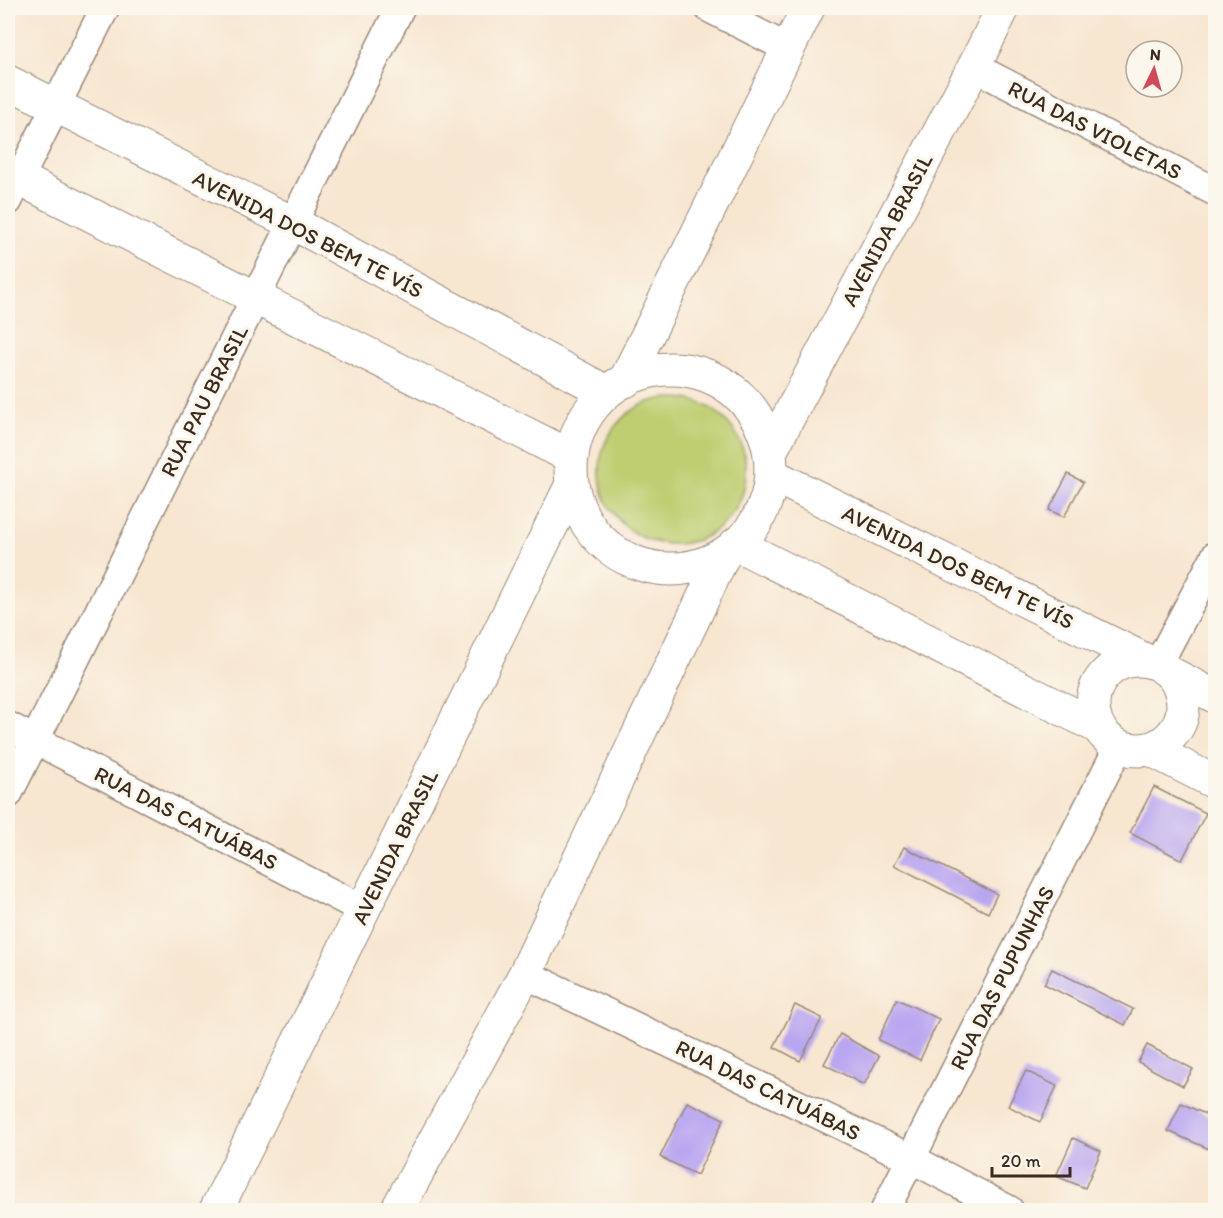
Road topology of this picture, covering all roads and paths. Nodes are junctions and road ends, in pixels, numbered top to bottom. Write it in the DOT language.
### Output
graph roads {
  1 [pos="105,8"];
  2 [pos="400,8"];
  3 [pos="709,8"];
  4 [pos="808,8"];
  5 [pos="1003,8"];
  6 [pos="789,48"];
  7 [pos="974,67"];
  8 [pos="8,82"];
  9 [pos="56,106"];
  10 [pos="11,184"];
  11 [pos="1215,192"];
  12 [pos="292,223"];
  13 [pos="255,299"];
  14 [pos="616,387"];
  15 [pos="771,463"];
  16 [pos="572,470"];
  17 [pos="730,549"];
  18 [pos="1215,555"];
  19 [pos="1158,666"];
  20 [pos="1215,697"];
  21 [pos="8,726"];
  22 [pos="34,740"];
  23 [pos="1122,741"];
  24 [pos="1215,783"];
  25 [pos="8,794"];
  26 [pos="364,910"];
  27 [pos="525,974"];
  28 [pos="912,1159"];
  29 [pos="216,1210"];
  30 [pos="397,1210"];
  31 [pos="885,1210"];
  32 [pos="1009,1210"];
  1 -- 9 [label="street"];
  2 -- 12 [label="street, RUA PAU BRASIL"];
  3 -- 6 [label="street"];
  4 -- 6 [label="street"];
  5 -- 7 [label="street, AVENIDA BRASIL"];
  6 -- 14 [label="street"];
  7 -- 11 [label="street, RUA DAS VIOLETAS"];
  7 -- 15 [label="street, AVENIDA BRASIL"];
  8 -- 9 [label="street, AVENIDA DOS BEM TE VÍS"];
  9 -- 10 [label="street"];
  9 -- 12 [label="street, AVENIDA DOS BEM TE VÍS"];
  10 -- 13 [label="street"];
  12 -- 13 [label="street, RUA PAU BRASIL"];
  12 -- 14 [label="street, AVENIDA DOS BEM TE VÍS"];
  13 -- 16 [label="street"];
  13 -- 22 [label="street, RUA PAU BRASIL"];
  14 -- 15 [label="street"];
  14 -- 16 [label="street"];
  15 -- 17 [label="street"];
  15 -- 19 [label="street, AVENIDA DOS BEM TE VÍS"];
  16 -- 17 [label="street"];
  16 -- 26 [label="street, AVENIDA BRASIL"];
  17 -- 23 [label="street"];
  17 -- 27 [label="street"];
  18 -- 19 [label="street"];
  19 -- 20 [label="street, AVENIDA DOS BEM TE VÍS"];
  19 -- 23 [label="street"];
  19 -- 23 [label="street"];
  21 -- 22 [label="street, RUA DAS CATUÁBAS"];
  22 -- 25 [label="street, RUA PAU BRASIL"];
  22 -- 26 [label="street, RUA DAS CATUÁBAS"];
  23 -- 24 [label="street"];
  23 -- 28 [label="street, RUA DAS PUPUNHAS"];
  26 -- 29 [label="street, AVENIDA BRASIL"];
  27 -- 28 [label="street, RUA DAS CATUÁBAS"];
  27 -- 30 [label="street"];
  28 -- 31 [label="street, RUA DAS PUPUNHAS"];
  28 -- 32 [label="street, RUA DAS CATUÁBAS"];
}
